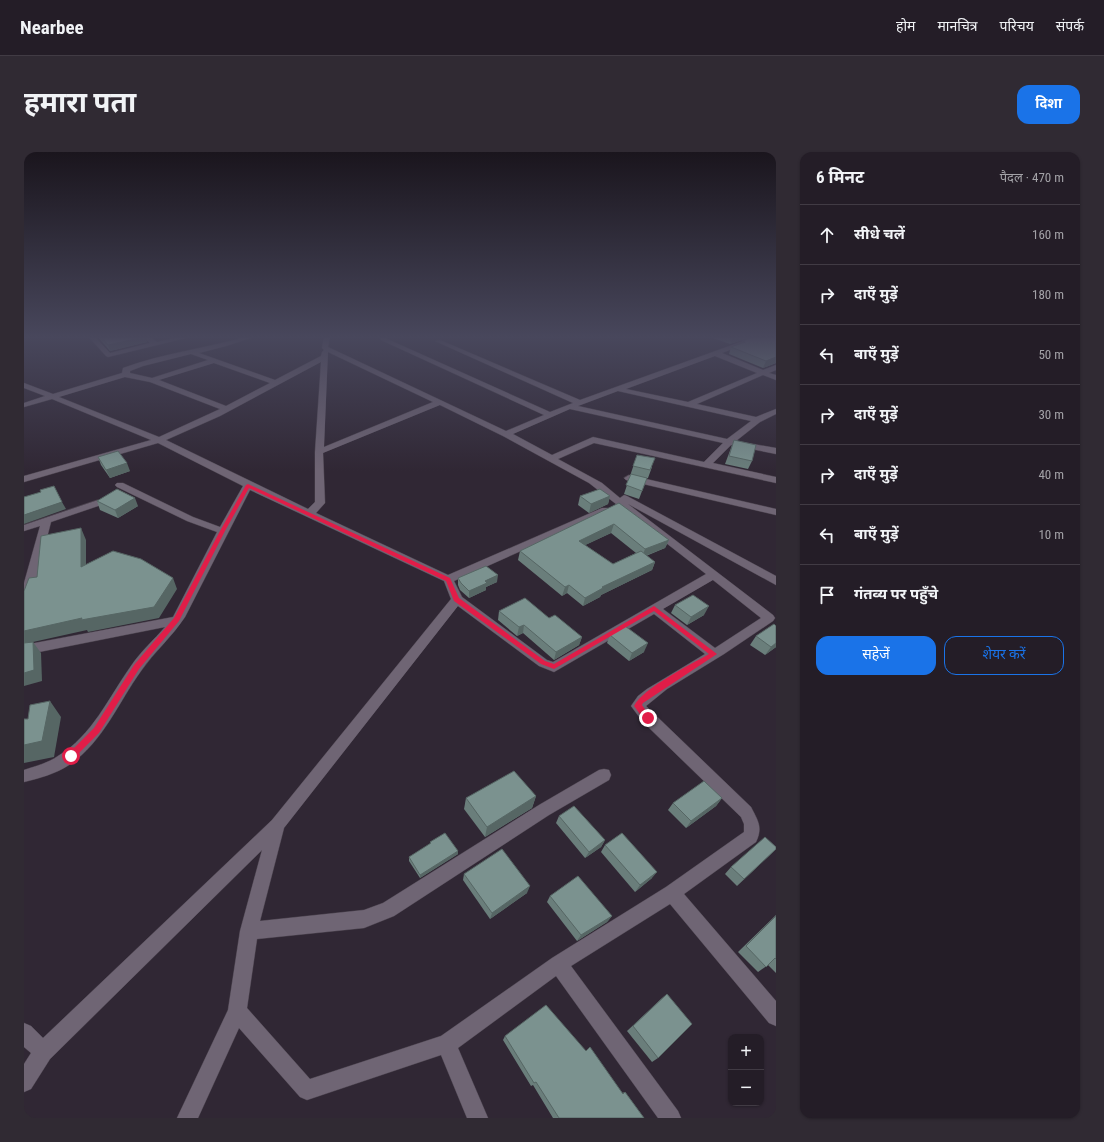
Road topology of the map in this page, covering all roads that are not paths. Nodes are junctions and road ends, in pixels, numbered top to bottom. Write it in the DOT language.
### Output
graph roads {
  1 [pos="103,381"];
  2 [pos="155,381"];
  3 [pos="271,381"];
  4 [pos="280,381"];
  5 [pos="323,381"];
  6 [pos="396,381"];
  7 [pos="475,381"];
  8 [pos="529,381"];
  9 [pos="639,381"];
  10 [pos="742,381"];
  11 [pos="276,383"];
  12 [pos="24,385"];
  13 [pos="617,389"];
  14 [pos="52,397"];
  15 [pos="441,402"];
  16 [pos="579,403"];
  17 [pos="24,405"];
  18 [pos="689,405"];
  19 [pos="570,407"];
  20 [pos="226,409"];
  21 [pos="776,411"];
  22 [pos="550,415"];
  23 [pos="756,420"];
  24 [pos="506,434"];
  25 [pos="159,440"];
  26 [pos="728,442"];
  27 [pos="776,451"];
  28 [pos="319,452"];
  29 [pos="552,459"];
  30 [pos="706,465"];
  31 [pos="628,478"];
  32 [pos="24,479"];
  33 [pos="776,480"];
  34 [pos="592,481"];
  35 [pos="120,485"];
  36 [pos="248,485"];
  37 [pos="98,503"];
  38 [pos="621,504"];
  39 [pos="776,512"];
  40 [pos="309,514"];
  41 [pos="46,521"];
  42 [pos="24,528"];
  43 [pos="223,531"];
  44 [pos="713,575"];
  45 [pos="28,576"];
  46 [pos="448,579"];
  47 [pos="776,581"];
  48 [pos="457,599"];
  49 [pos="24,604"];
  50 [pos="654,608"];
  51 [pos="774,619"];
  52 [pos="177,620"];
  53 [pos="24,650"];
  54 [pos="714,654"];
  55 [pos="604,775"];
  56 [pos="24,776"];
  57 [pos="277,825"];
  58 [pos="672,893"];
  59 [pos="250,930"];
  60 [pos="558,964"];
  61 [pos="236,1011"];
  62 [pos="776,1016"];
  63 [pos="24,1033"];
  64 [pos="446,1044"];
  65 [pos="42,1052"];
  66 [pos="24,1082"];
  67 [pos="187,1118"];
  68 [pos="478,1118"];
  69 [pos="671,1118"];
  1 -- 14 [label="street"];
  2 -- 20 [label="street"];
  3 -- 11 [label="street"];
  4 -- 11 [label="street"];
  5 -- 28 [label="street"];
  6 -- 15 [label="street"];
  7 -- 22 [label="street"];
  8 -- 16 [label="street"];
  9 -- 13 [label="street"];
  10 -- 18 [label="street"];
  11 -- 20 [label="street"];
  12 -- 14 [label="street"];
  13 -- 16 [label="street"];
  13 -- 18 [label="street"];
  14 -- 17 [label="street"];
  14 -- 25 [label="street"];
  15 -- 24 [label="street"];
  15 -- 28 [label="street"];
  16 -- 19 [label="street"];
  18 -- 23 [label="street"];
  19 -- 22 [label="street"];
  19 -- 26 [label="street"];
  20 -- 25 [label="street"];
  21 -- 23 [label="street"];
  22 -- 24 [label="street"];
  23 -- 26 [label="street"];
  24 -- 29 [label="street"];
  25 -- 32 [label="street"];
  25 -- 36 [label="street"];
  26 -- 27 [label="street"];
  26 -- 30 [label="street"];
  28 -- 40 [label="street"];
  29 -- 30 [label="street"];
  29 -- 34 [label="street"];
  30 -- 33 [label="street"];
  31 -- 39 [label="street"];
  34 -- 38 [label="street"];
  34 -- 47 [label="street"];
  35 -- 43 [label="street"];
  36 -- 40 [label="street"];
  36 -- 43 [label="street"];
  37 -- 41 [label="street"];
  38 -- 44 [label="street"];
  38 -- 46 [label="street"];
  40 -- 46 [label="street"];
  41 -- 42 [label="street"];
  41 -- 45 [label="street"];
  43 -- 52 [label="street"];
  44 -- 50 [label="street"];
  44 -- 51 [label="street"];
  45 -- 49 [label="street"];
  46 -- 48 [label="street"];
  48 -- 50 [label="street"];
  48 -- 57 [label="street"];
  50 -- 54 [label="street"];
  51 -- 54 [label="street"];
  52 -- 53 [label="street"];
  52 -- 56 [label="street"];
  54 -- 58 [label="street"];
  55 -- 59 [label="street"];
  57 -- 59 [label="street"];
  57 -- 65 [label="street"];
  58 -- 60 [label="street"];
  58 -- 62 [label="street"];
  59 -- 61 [label="street"];
  60 -- 64 [label="street"];
  60 -- 69 [label="street"];
  61 -- 64 [label="street"];
  61 -- 67 [label="street"];
  63 -- 65 [label="street"];
  64 -- 68 [label="street"];
  65 -- 66 [label="street"];
}
